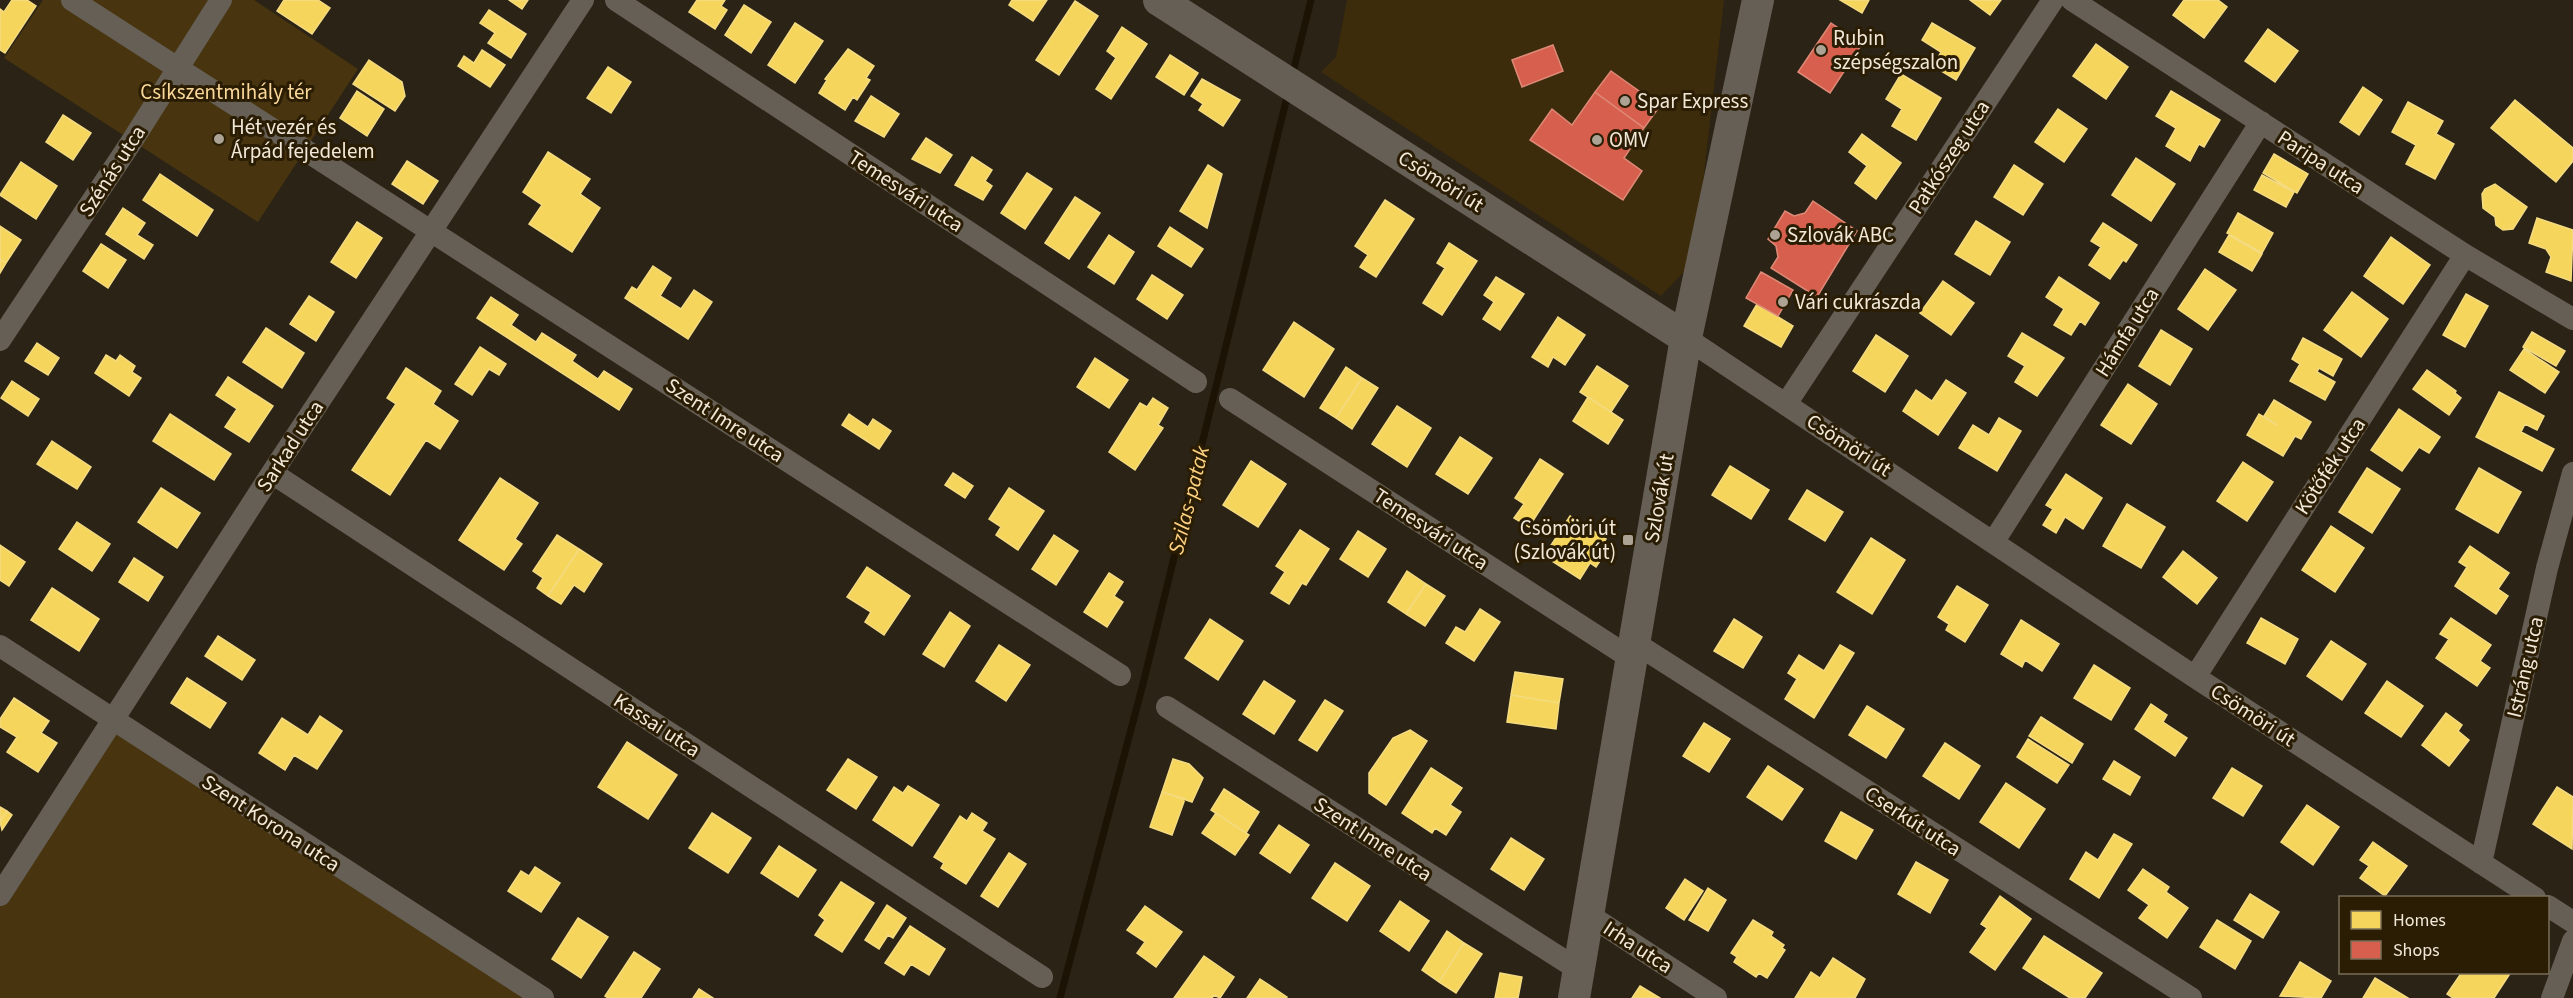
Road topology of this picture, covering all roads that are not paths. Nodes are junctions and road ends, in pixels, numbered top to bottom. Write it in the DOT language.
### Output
graph roads {
  1 [pos="72,0"];
  2 [pos="221,0"];
  3 [pos="583,0"];
  4 [pos="616,0"];
  5 [pos="1159,0"];
  6 [pos="1758,0"];
  7 [pos="2053,0"];
  8 [pos="2072,0"];
  9 [pos="178,70"];
  10 [pos="2260,122"];
  11 [pos="431,232"];
  12 [pos="2465,255"];
  13 [pos="2573,319"];
  14 [pos="1686,338"];
  15 [pos="0,340"];
  16 [pos="1196,382"];
  17 [pos="1230,399"];
  18 [pos="1786,404"];
  19 [pos="272,473"];
  20 [pos="2573,473"];
  21 [pos="1994,541"];
  22 [pos="0,646"];
  23 [pos="1633,651"];
  24 [pos="1120,675"];
  25 [pos="2195,677"];
  26 [pos="1167,707"];
  27 [pos="113,721"];
  28 [pos="2481,863"];
  29 [pos="0,895"];
  30 [pos="2533,896"];
  31 [pos="2549,907"];
  32 [pos="1589,915"];
  33 [pos="2573,922"];
  34 [pos="2573,940"];
  35 [pos="1042,976"];
  36 [pos="1576,984"];
  37 [pos="543,998"];
  38 [pos="1716,998"];
  39 [pos="2191,998"];
  40 [pos="2552,998"];
  1 -- 9 [label="street"];
  2 -- 9 [label="street, Szénás utca"];
  3 -- 11 [label="street, Sarkad utca"];
  4 -- 16 [label="street, Temesvári utca"];
  5 -- 14 [label="main road, Csömöri út"];
  6 -- 14 [label="main road, Szlovák út"];
  7 -- 18 [label="street, Patkószeg utca"];
  8 -- 10 [label="street, Paripa utca"];
  9 -- 11 [label="street, Szent Imre utca"];
  9 -- 15 [label="street, Szénás utca"];
  10 -- 12 [label="street, Paripa utca"];
  10 -- 21 [label="street, Hámfa utca"];
  11 -- 19 [label="street, Sarkad utca"];
  11 -- 24 [label="street, Szent Imre utca"];
  12 -- 13 [label="street, Paripa utca"];
  12 -- 25 [label="street, Kötőfék utca"];
  14 -- 18 [label="street, Csömöri út"];
  14 -- 23 [label="main road, Szlovák út"];
  17 -- 23 [label="street, Temesvári utca"];
  18 -- 21 [label="street, Csömöri út"];
  19 -- 27 [label="street, Sarkad utca"];
  19 -- 35 [label="street, Kassai utca"];
  20 -- 28 [label="street, Istráng utca"];
  21 -- 25 [label="street, Csömöri út"];
  22 -- 27 [label="street, Szent Korona utca"];
  23 -- 32 [label="main road, Szlovák út"];
  23 -- 39 [label="street, Cserkút utca"];
  25 -- 28 [label="street, Csömöri út"];
  26 -- 36 [label="street, Szent Imre utca"];
  27 -- 29 [label="street, Sarkad utca"];
  27 -- 37 [label="street, Szent Korona utca"];
  28 -- 30 [label="street, Csömöri út"];
  31 -- 33 [label="street"];
  32 -- 36 [label="main road, Szlovák út"];
  32 -- 38 [label="street, Irha utca"];
  34 -- 40 [label="street"];
}
